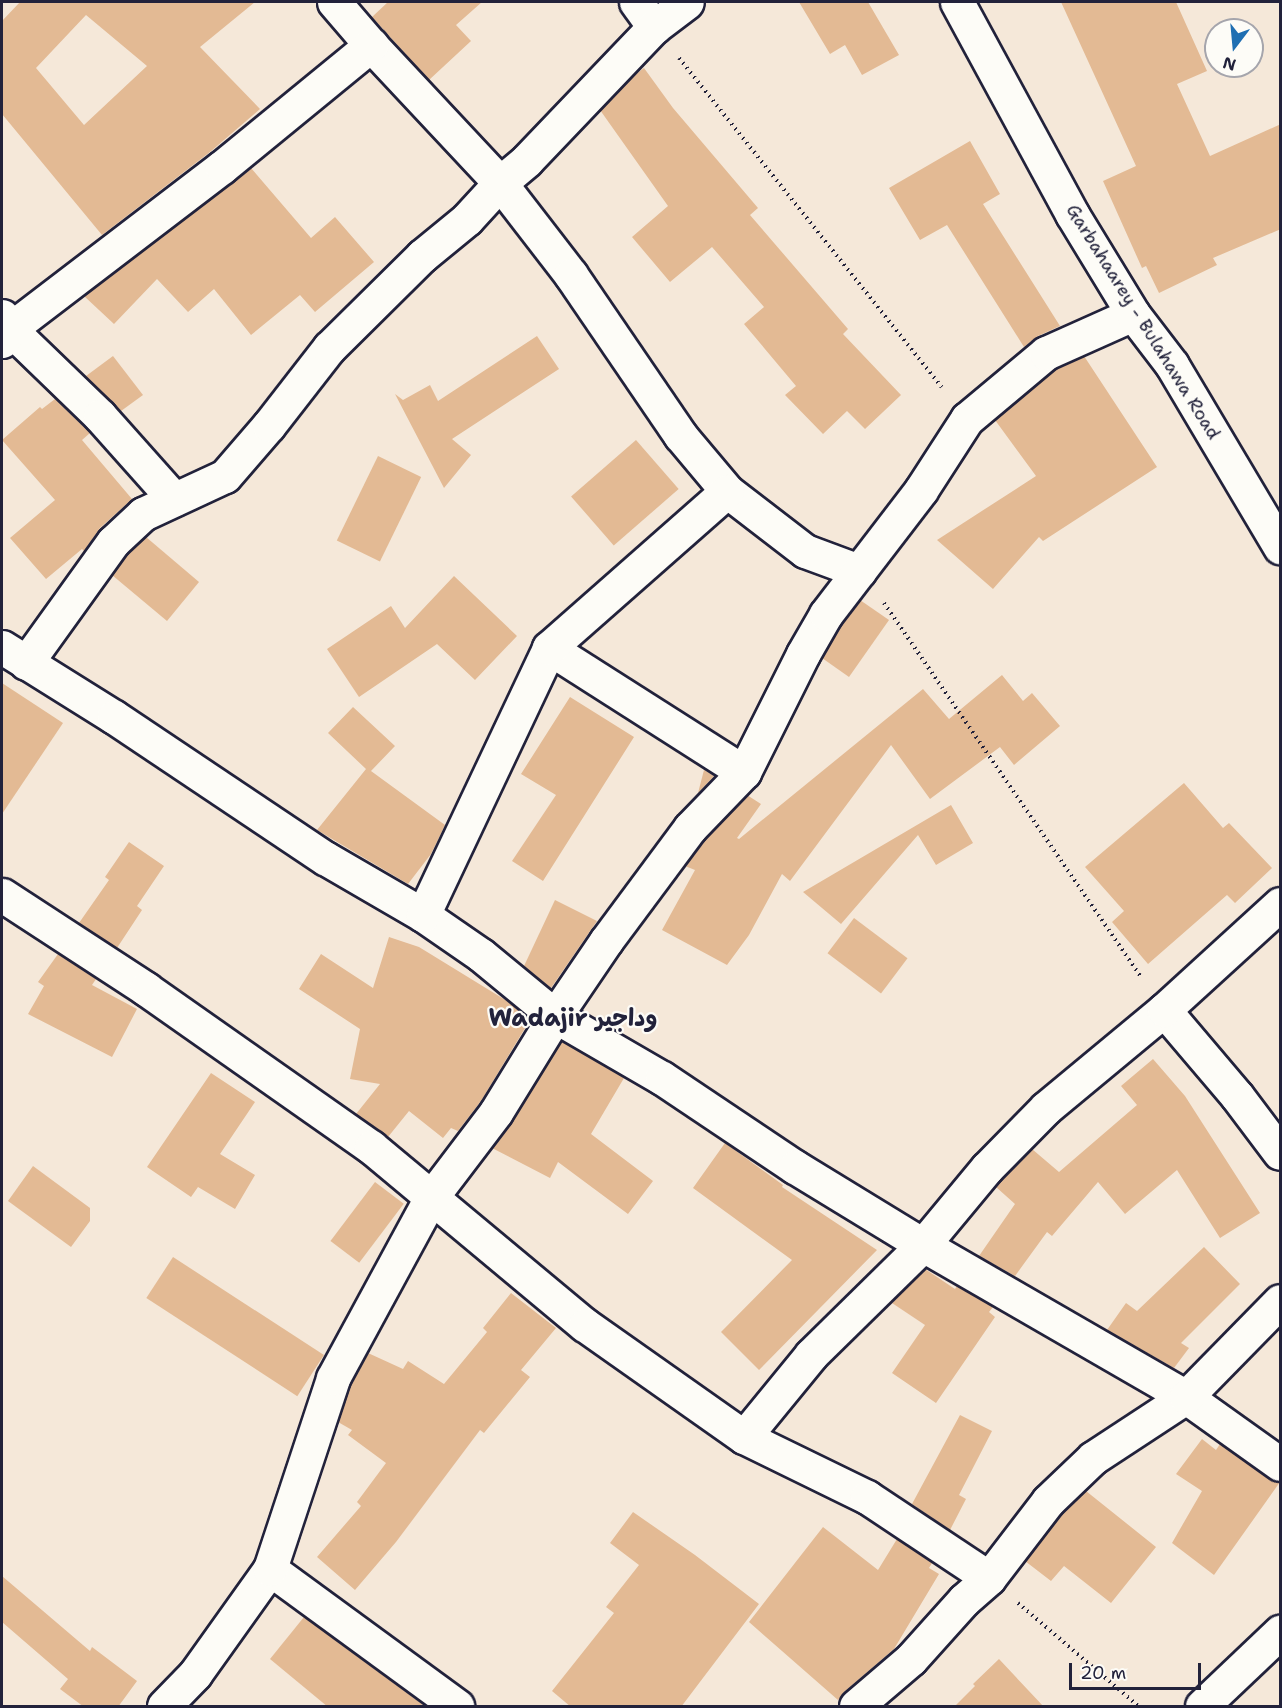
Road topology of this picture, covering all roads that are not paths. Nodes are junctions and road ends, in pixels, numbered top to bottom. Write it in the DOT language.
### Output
graph roads {
  1 [pos="334,2"];
  2 [pos="687,2"];
  3 [pos="957,2"];
  4 [pos="645,14"];
  5 [pos="371,45"];
  6 [pos="500,183"];
  7 [pos="1133,314"];
  8 [pos="4,328"];
  9 [pos="727,491"];
  10 [pos="174,499"];
  11 [pos="1281,547"];
  12 [pos="859,571"];
  13 [pos="549,648"];
  14 [pos="14,655"];
  15 [pos="744,772"];
  16 [pos="2,895"];
  17 [pos="1281,904"];
  18 [pos="423,915"];
  19 [pos="1164,1010"];
  20 [pos="555,1016"];
  21 [pos="1281,1153"];
  22 [pos="430,1199"];
  23 [pos="922,1245"];
  24 [pos="1281,1301"];
  25 [pos="1186,1397"];
  26 [pos="744,1437"];
  27 [pos="1281,1464"];
  28 [pos="270,1569"];
  29 [pos="989,1578"];
  30 [pos="1281,1632"];
  31 [pos="164,1707"];
  32 [pos="457,1707"];
  33 [pos="856,1707"];
  34 [pos="1202,1707"];
  1 -- 5 [label="street"];
  2 -- 4 [label="street"];
  3 -- 7 [label="street, Garbahaarey - Bulahawa Road"];
  4 -- 6 [label="street"];
  5 -- 6 [label="street"];
  5 -- 8 [label="street"];
  6 -- 9 [label="street"];
  6 -- 10 [label="street"];
  7 -- 11 [label="street, Garbahaarey - Bulahawa Road"];
  7 -- 12 [label="street"];
  8 -- 10 [label="street"];
  9 -- 12 [label="street"];
  9 -- 13 [label="street"];
  10 -- 14 [label="street"];
  12 -- 15 [label="street"];
  13 -- 15 [label="street"];
  13 -- 18 [label="street"];
  14 -- 18 [label="street"];
  15 -- 20 [label="street"];
  16 -- 22 [label="street"];
  17 -- 19 [label="street"];
  18 -- 20 [label="street"];
  19 -- 21 [label="street"];
  19 -- 23 [label="street"];
  20 -- 22 [label="street"];
  20 -- 23 [label="street"];
  22 -- 26 [label="street"];
  22 -- 28 [label="street"];
  23 -- 25 [label="street"];
  23 -- 26 [label="street"];
  24 -- 25 [label="street"];
  25 -- 27 [label="street"];
  25 -- 29 [label="street"];
  26 -- 29 [label="street"];
  28 -- 31 [label="street"];
  28 -- 32 [label="street"];
  29 -- 33 [label="street"];
  30 -- 34 [label="street"];
}
